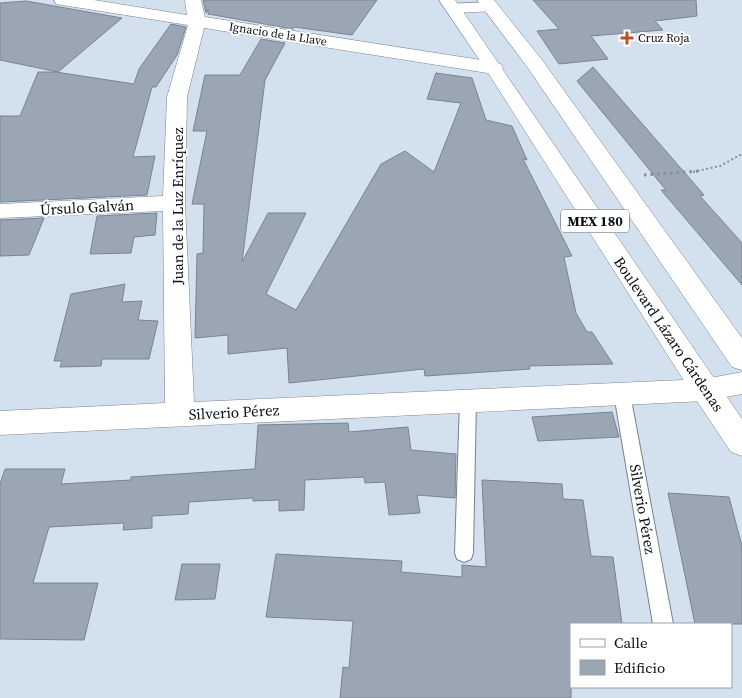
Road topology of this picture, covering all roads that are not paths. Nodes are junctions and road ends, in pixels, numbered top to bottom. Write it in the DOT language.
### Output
graph roads {
  1 [pos="62,0"];
  2 [pos="488,3"];
  3 [pos="450,4"];
  4 [pos="195,11"];
  5 [pos="494,68"];
  6 [pos="174,203"];
  7 [pos="0,211"];
  8 [pos="742,359"];
  9 [pos="742,383"];
  10 [pos="705,390"];
  11 [pos="622,394"];
  12 [pos="468,400"];
  13 [pos="180,414"];
  14 [pos="0,423"];
  15 [pos="742,443"];
  16 [pos="464,552"];
  17 [pos="663,623"];
  1 -- 4 [label="street, Ignacio de la Llave"];
  2 -- 3 [label="street"];
  2 -- 8 [label="street, MEX 180"];
  3 -- 5 [label="street, Boulevard Lázaro Cárdenas / MEX 180"];
  4 -- 5 [label="street, Ignacio de la Llave"];
  4 -- 6 [label="street, Juan de la Luz Enríquez"];
  5 -- 10 [label="street, Boulevard Lázaro Cárdenas / MEX 180"];
  6 -- 7 [label="street, Úrsulo Galván"];
  6 -- 13 [label="street, Juan de la Luz Enríquez"];
  9 -- 10 [label="street, Silverio Pérez"];
  10 -- 11 [label="street, Silverio Pérez"];
  10 -- 15 [label="street, Boulevard Lázaro Cárdenas / MEX 180"];
  11 -- 12 [label="street, Silverio Pérez"];
  11 -- 17 [label="lane, Silverio Pérez"];
  12 -- 13 [label="street, Silverio Pérez"];
  12 -- 16 [label="lane"];
  13 -- 14 [label="street, Silverio Pérez"];
}
